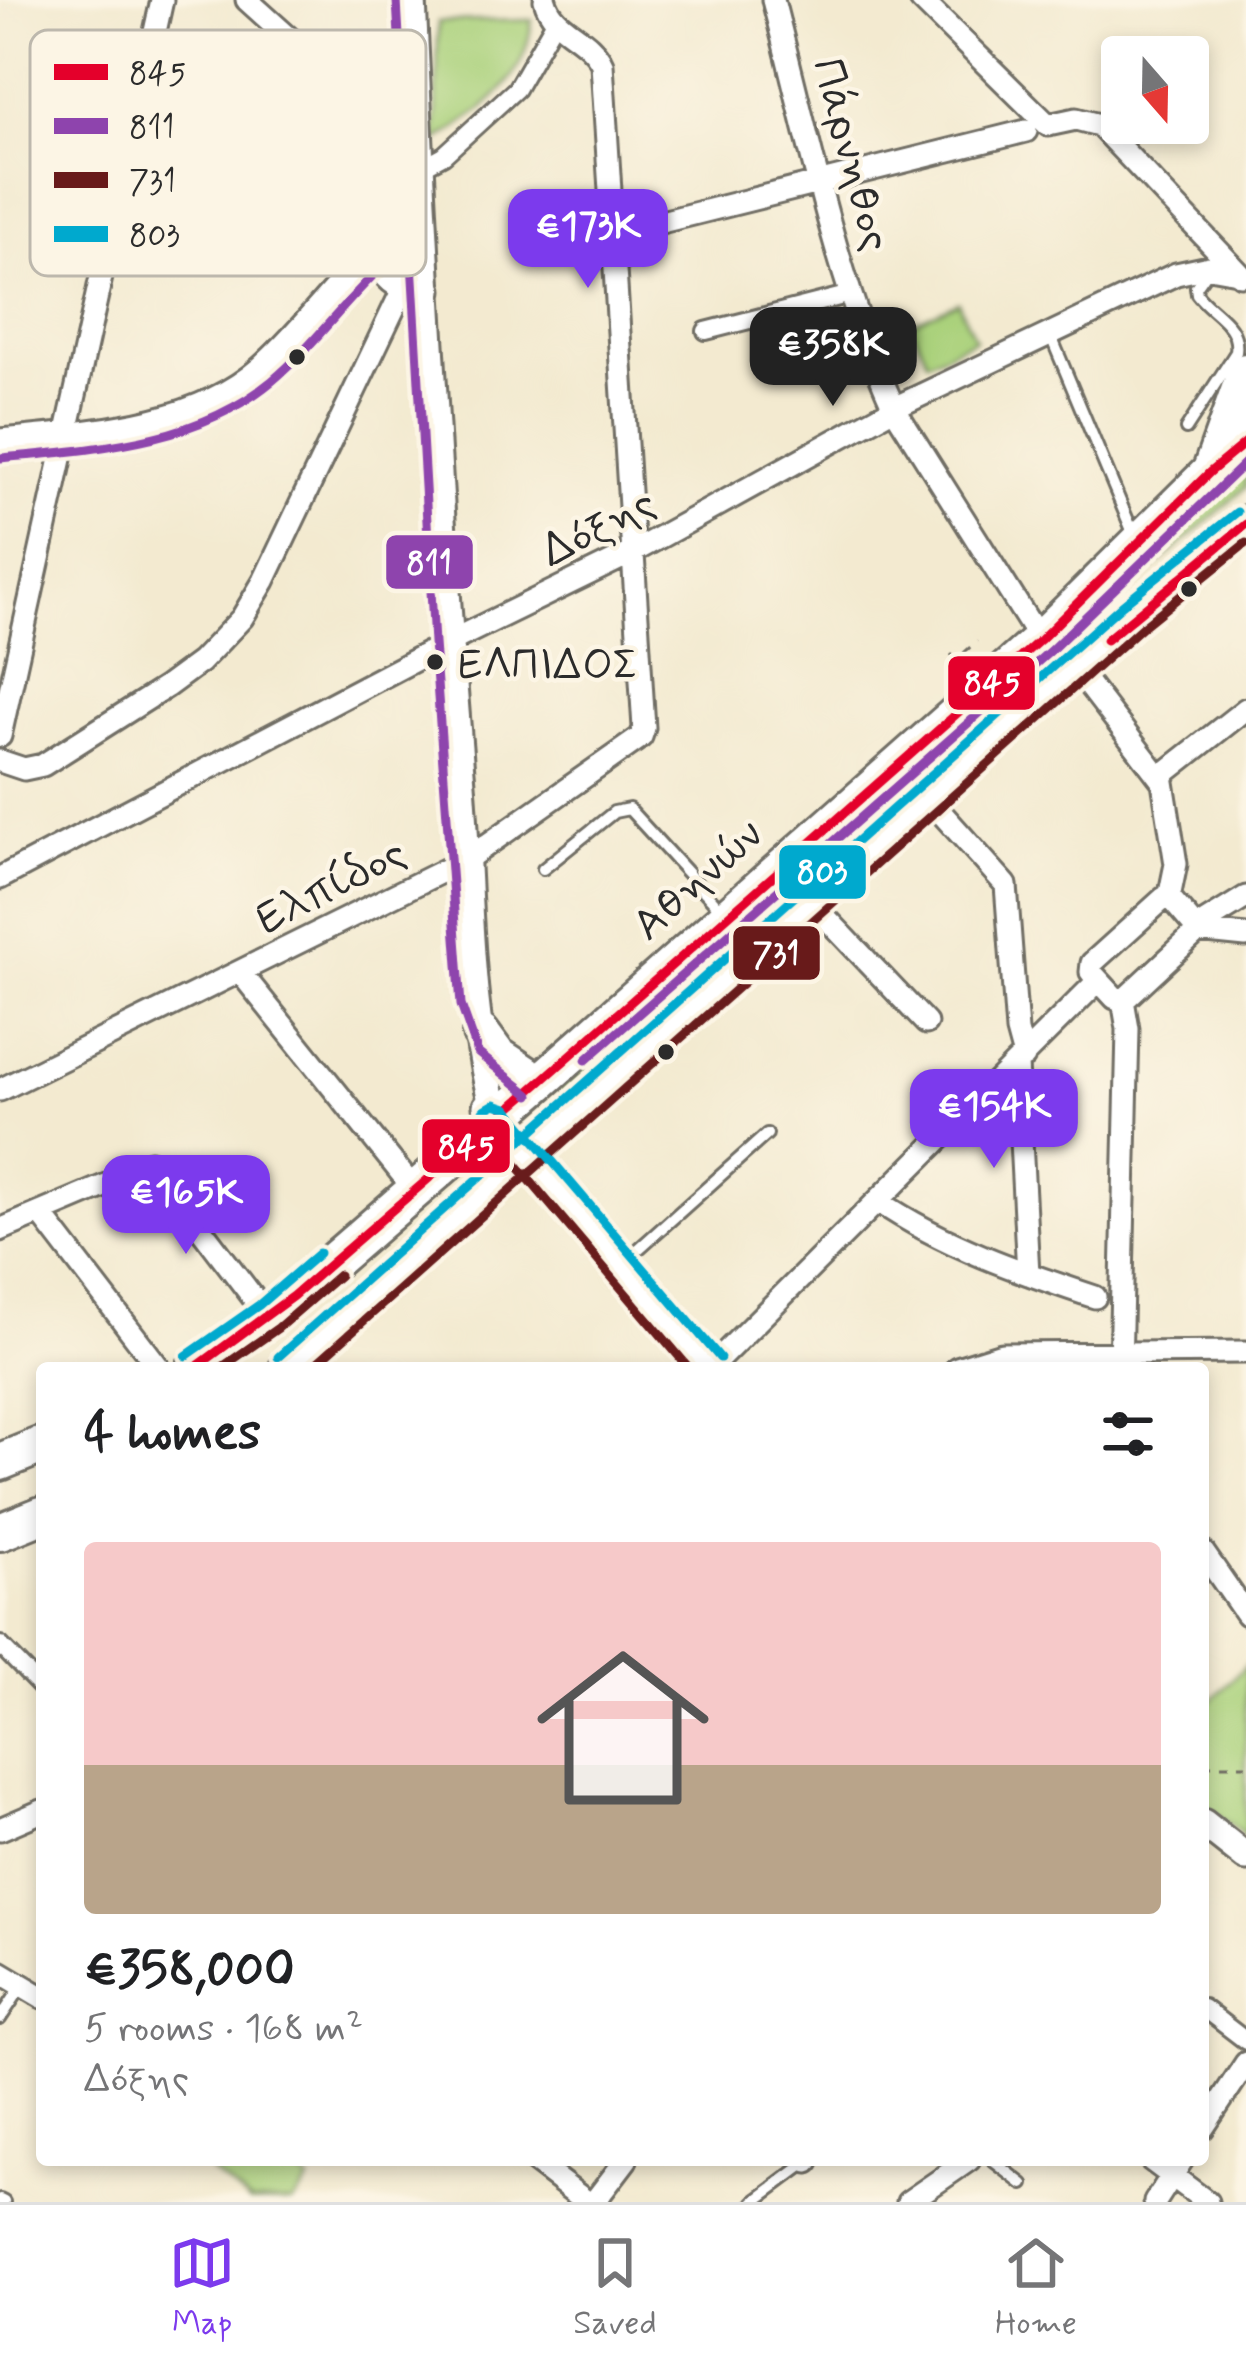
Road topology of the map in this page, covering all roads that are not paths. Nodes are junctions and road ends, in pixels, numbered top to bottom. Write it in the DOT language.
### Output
graph roads {
  1 [pos="162,0"];
  2 [pos="247,0"];
  3 [pos="412,0"];
  4 [pos="545,0"];
  5 [pos="773,0"];
  6 [pos="922,0"];
  7 [pos="556,21"];
  8 [pos="155,30"];
  9 [pos="280,30"];
  10 [pos="414,30"];
  11 [pos="1026,131"];
  12 [pos="426,156"];
  13 [pos="820,182"];
  14 [pos="614,234"];
  15 [pos="1209,267"];
  16 [pos="101,276"];
  17 [pos="348,276"];
  18 [pos="396,276"];
  19 [pos="416,276"];
  20 [pos="1242,276"];
  21 [pos="416,288"];
  22 [pos="851,294"];
  23 [pos="706,331"];
  24 [pos="1050,334"];
  25 [pos="1246,372"];
  26 [pos="893,408"];
  27 [pos="1186,429"];
  28 [pos="65,436"];
  29 [pos="1246,442"];
  30 [pos="0,443"];
  31 [pos="1210,472"];
  32 [pos="1246,524"];
  33 [pos="1137,544"];
  34 [pos="633,552"];
  35 [pos="12,627"];
  36 [pos="1040,640"];
  37 [pos="449,642"];
  38 [pos="1075,667"];
  39 [pos="1246,709"];
  40 [pos="0,736"];
  41 [pos="0,761"];
  42 [pos="1161,776"];
  43 [pos="927,797"];
  44 [pos="467,859"];
  45 [pos="543,869"];
  46 [pos="0,878"];
  47 [pos="1246,897"];
  48 [pos="1169,898"];
  49 [pos="811,902"];
  50 [pos="726,915"];
  51 [pos="1196,930"];
  52 [pos="1246,936"];
  53 [pos="241,973"];
  54 [pos="1098,981"];
  55 [pos="1123,1000"];
  56 [pos="478,1019"];
  57 [pos="926,1023"];
  58 [pos="1020,1061"];
  59 [pos="539,1082"];
  60 [pos="0,1090"];
  61 [pos="497,1119"];
  62 [pos="766,1134"];
  63 [pos="527,1154"];
  64 [pos="414,1189"];
  65 [pos="878,1201"];
  66 [pos="41,1214"];
  67 [pos="0,1230"];
  68 [pos="622,1264"];
  69 [pos="1028,1274"];
  70 [pos="1095,1297"];
  71 [pos="268,1317"];
  72 [pos="1246,1352"];
  73 [pos="1120,1361"];
  74 [pos="154,1362"];
  75 [pos="204,1362"];
  76 [pos="296,1362"];
  77 [pos="704,1362"];
  78 [pos="715,1362"];
  79 [pos="976,1362"];
  80 [pos="36,1447"];
  81 [pos="0,1462"];
  82 [pos="36,1517"];
  83 [pos="0,1532"];
  84 [pos="1209,1561"];
  85 [pos="1246,1614"];
  86 [pos="0,1645"];
  87 [pos="36,1682"];
  88 [pos="36,1813"];
  89 [pos="0,1828"];
  90 [pos="1209,1828"];
  91 [pos="1246,1857"];
  92 [pos="0,1972"];
  93 [pos="32,1992"];
  94 [pos="1209,2013"];
  95 [pos="0,2019"];
  96 [pos="1246,2042"];
  97 [pos="1246,2062"];
  98 [pos="1209,2119"];
  99 [pos="540,2166"];
  100 [pos="621,2166"];
  101 [pos="801,2166"];
  102 [pos="960,2166"];
  103 [pos="1000,2166"];
  104 [pos="1177,2168"];
  105 [pos="1023,2184"];
  106 [pos="591,2202"];
  107 [pos="754,2202"];
  108 [pos="908,2202"];
  109 [pos="1155,2202"];
  110 [pos="1207,2202"];
  1 -- 8 [label="street"];
  2 -- 9 [label="street"];
  3 -- 10 [label="street"];
  4 -- 7 [label="street"];
  5 -- 13 [label="street, Πάρνηθος"];
  6 -- 20 [label="street"];
  7 -- 12 [label="street"];
  7 -- 14 [label="street"];
  11 -- 13 [label="street"];
  13 -- 14 [label="street"];
  13 -- 22 [label="street, Πάρνηθος"];
  14 -- 34 [label="street"];
  15 -- 20 [label="street, Δόξης"];
  15 -- 24 [label="street, Δόξης"];
  15 -- 27 [label="lane"];
  16 -- 28 [label="street"];
  17 -- 28 [label="street"];
  18 -- 21 [label="street"];
  19 -- 21 [label="street"];
  21 -- 37 [label="street"];
  21 -- 41 [label="street"];
  22 -- 23 [label="street"];
  22 -- 26 [label="street, Πάρνηθος"];
  24 -- 26 [label="street, Δόξης"];
  24 -- 33 [label="lane"];
  25 -- 31 [label="highway"];
  26 -- 34 [label="street, Δόξης"];
  26 -- 36 [label="street, Πάρνηθος"];
  28 -- 30 [label="street"];
  28 -- 35 [label="street"];
  29 -- 31 [label="highway, Αθηνών"];
  31 -- 33 [label="highway, Αθηνών"];
  32 -- 38 [label="highway, Αθηνών"];
  33 -- 36 [label="highway, Αθηνών"];
  34 -- 37 [label="street, Δόξης"];
  34 -- 44 [label="street, Ελπίδος"];
  35 -- 40 [label="street"];
  36 -- 50 [label="highway, Αθηνών"];
  37 -- 44 [label="street"];
  37 -- 46 [label="street, Δόξης"];
  38 -- 42 [label="street"];
  38 -- 43 [label="highway, Αθηνών"];
  39 -- 42 [label="street"];
  42 -- 48 [label="street"];
  43 -- 49 [label="highway, Αθηνών"];
  43 -- 58 [label="street"];
  44 -- 53 [label="street, Ελπίδος"];
  44 -- 56 [label="street"];
  45 -- 50 [label="lane"];
  47 -- 51 [label="street"];
  48 -- 51 [label="street"];
  48 -- 54 [label="street"];
  49 -- 57 [label="street"];
  49 -- 63 [label="highway, Αθηνών"];
  50 -- 59 [label="highway, Αθηνών"];
  51 -- 52 [label="street"];
  51 -- 55 [label="street"];
  53 -- 60 [label="street, Ελπίδος"];
  53 -- 64 [label="street"];
  54 -- 55 [label="street"];
  54 -- 58 [label="street"];
  55 -- 73 [label="street"];
  56 -- 59 [label="highway"];
  56 -- 61 [label="street"];
  58 -- 65 [label="street"];
  58 -- 69 [label="street"];
  59 -- 61 [label="highway, Αθηνών"];
  61 -- 63 [label="street"];
  61 -- 64 [label="highway, Αθηνών"];
  62 -- 68 [label="lane"];
  63 -- 68 [label="street"];
  63 -- 76 [label="highway, Αθηνών"];
  64 -- 71 [label="highway, Αθηνών"];
  65 -- 69 [label="street"];
  65 -- 78 [label="street"];
  66 -- 67 [label="street"];
  66 -- 71 [label="street"];
  66 -- 74 [label="street"];
  68 -- 77 [label="street"];
  69 -- 70 [label="street"];
  71 -- 75 [label="highway, Αθηνών"];
  72 -- 73 [label="street"];
  73 -- 79 [label="street"];
  80 -- 81 [label="highway"];
  82 -- 83 [label="highway"];
  84 -- 85 [label="street"];
  86 -- 87 [label="street"];
  88 -- 89 [label="street"];
  90 -- 91 [label="street"];
  92 -- 93 [label="street"];
  93 -- 95 [label="lane"];
  94 -- 96 [label="street"];
  97 -- 98 [label="street"];
  99 -- 106 [label="street"];
  100 -- 106 [label="street"];
  101 -- 107 [label="lane"];
  102 -- 108 [label="street"];
  103 -- 105 [label="lane"];
  104 -- 109 [label="street"];
  104 -- 110 [label="street"];
}
